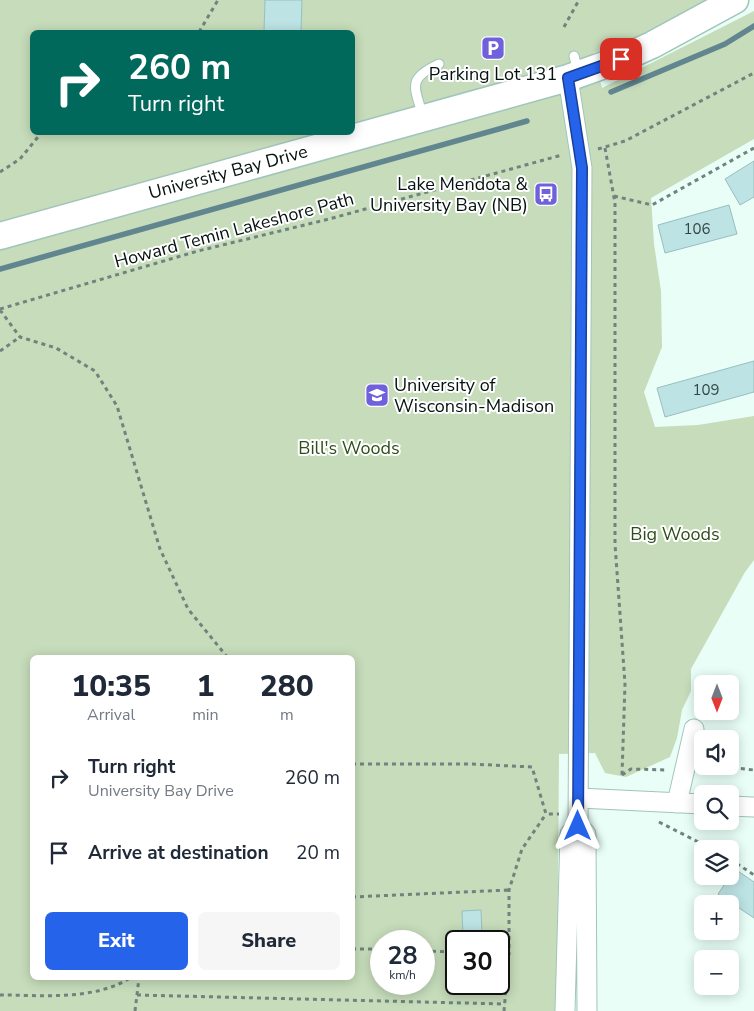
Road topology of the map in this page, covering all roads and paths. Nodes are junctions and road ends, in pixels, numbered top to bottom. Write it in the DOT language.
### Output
graph roads {
  1 [pos="218,0"];
  2 [pos="579,0"];
  3 [pos="735,0"];
  4 [pos="564,27"];
  5 [pos="200,30"];
  6 [pos="439,64"];
  7 [pos="573,69"];
  8 [pos="754,73"];
  9 [pos="423,119"];
  10 [pos="40,135"];
  11 [pos="605,148"];
  12 [pos="754,148"];
  13 [pos="580,152"];
  14 [pos="0,172"];
  15 [pos="614,196"];
  16 [pos="0,236"];
  17 [pos="0,310"];
  18 [pos="20,337"];
  19 [pos="0,351"];
  20 [pos="226,655"];
  21 [pos="694,729"];
  22 [pos="355,764"];
  23 [pos="685,768"];
  24 [pos="739,768"];
  25 [pos="754,770"];
  26 [pos="677,803"];
  27 [pos="694,804"];
  28 [pos="739,806"];
  29 [pos="754,807"];
  30 [pos="579,813"];
  31 [pos="546,814"];
  32 [pos="654,819"];
  33 [pos="695,840"];
  34 [pos="739,865"];
  35 [pos="754,875"];
  36 [pos="509,890"];
  37 [pos="355,897"];
  38 [pos="509,930"];
  39 [pos="355,949"];
  40 [pos="370,949"];
  41 [pos="126,980"];
  42 [pos="139,980"];
  43 [pos="0,995"];
  44 [pos="137,995"];
  45 [pos="506,995"];
  46 [pos="505,1004"];
  47 [pos="135,1011"];
  48 [pos="504,1011"];
  49 [pos="566,1011"];
  50 [pos="587,1011"];
  1 -- 5 [label="path"];
  2 -- 4 [label="path"];
  3 -- 7 [label="street, University Bay Drive"];
  6 -- 9 [label="lane"];
  7 -- 9 [label="street, University Bay Drive"];
  7 -- 13 [label="street"];
  8 -- 11 [label="path, Howard Temin Lakeshore Path"];
  9 -- 16 [label="street, University Bay Drive"];
  10 -- 14 [label="path"];
  11 -- 13 [label="path, Howard Temin Lakeshore Path"];
  11 -- 15 [label="path"];
  12 -- 15 [label="path"];
  13 -- 17 [label="path, Howard Temin Lakeshore Path"];
  13 -- 30 [label="street"];
  15 -- 23 [label="path"];
  17 -- 18 [label="path"];
  18 -- 19 [label="path"];
  18 -- 20 [label="path"];
  21 -- 23 [label="street"];
  22 -- 31 [label="path"];
  23 -- 26 [label="street"];
  24 -- 25 [label="path"];
  26 -- 27 [label="street"];
  26 -- 30 [label="street"];
  28 -- 29 [label="street"];
  30 -- 31 [label="path"];
  30 -- 49 [label="street"];
  30 -- 50 [label="street"];
  31 -- 36 [label="path"];
  32 -- 33 [label="path"];
  34 -- 35 [label="path"];
  36 -- 37 [label="path"];
  36 -- 38 [label="path"];
  39 -- 40 [label="path"];
  41 -- 43 [label="path"];
  42 -- 44 [label="path"];
  44 -- 46 [label="path"];
  44 -- 47 [label="path"];
  45 -- 46 [label="path"];
  46 -- 48 [label="path"];
}
